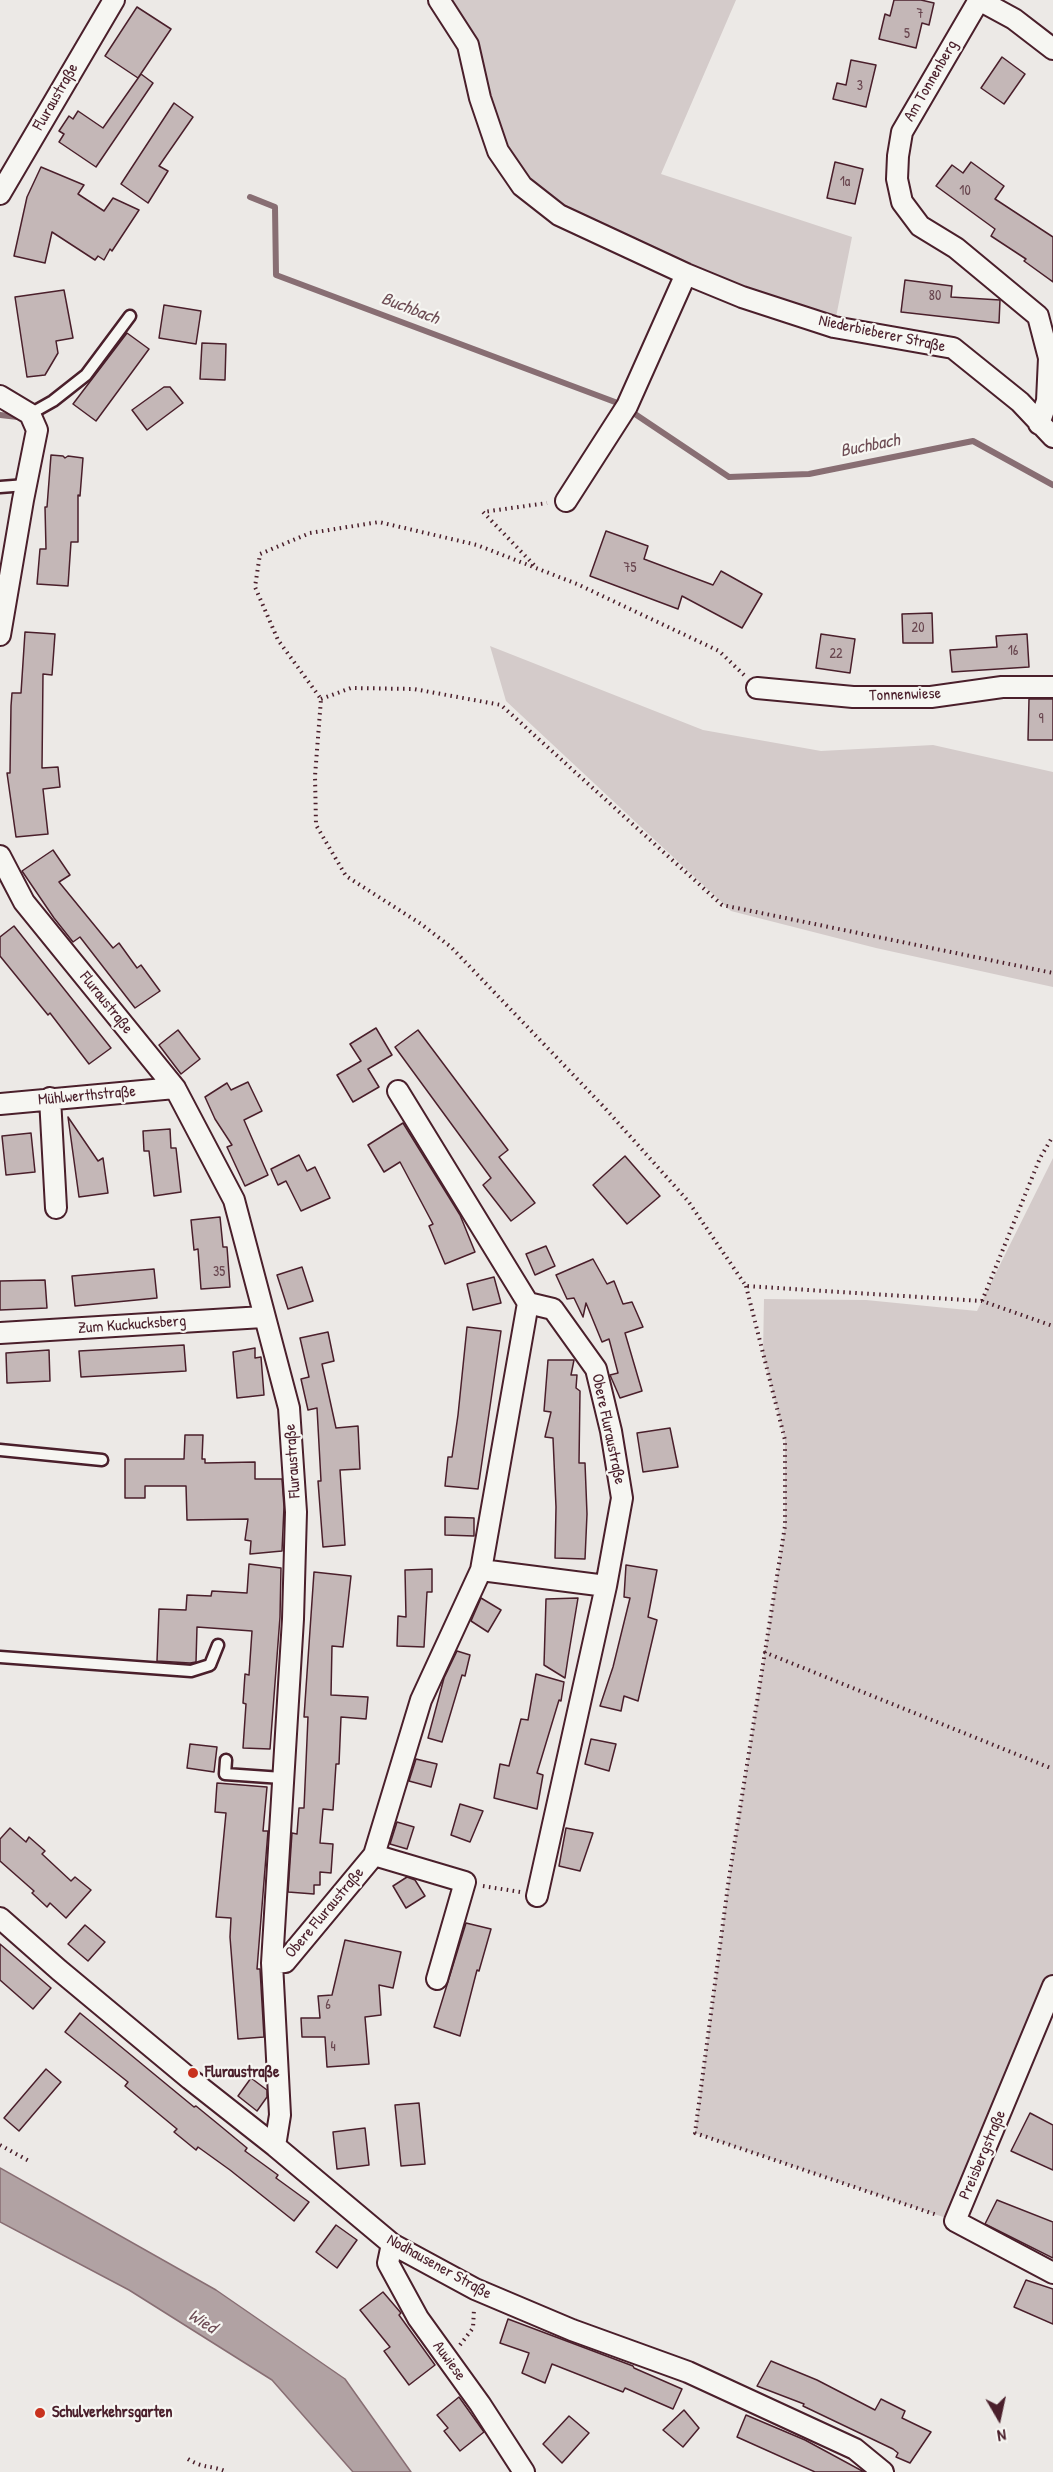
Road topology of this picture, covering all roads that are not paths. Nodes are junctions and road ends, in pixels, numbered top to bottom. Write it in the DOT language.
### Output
graph roads {
  1 [pos="114,0"];
  2 [pos="439,0"];
  3 [pos="979,0"];
  4 [pos="1053,49"];
  5 [pos="0,194"];
  6 [pos="686,274"];
  7 [pos="1046,312"];
  8 [pos="130,316"];
  9 [pos="0,396"];
  10 [pos="30,414"];
  11 [pos="1046,430"];
  12 [pos="26,485"];
  13 [pos="0,488"];
  14 [pos="566,501"];
  15 [pos="0,635"];
  16 [pos="1053,687"];
  17 [pos="757,688"];
  18 [pos="0,856"];
  19 [pos="175,1088"];
  20 [pos="398,1091"];
  21 [pos="50,1098"];
  22 [pos="0,1104"];
  23 [pos="56,1208"];
  24 [pos="528,1303"];
  25 [pos="263,1317"];
  26 [pos="0,1334"];
  27 [pos="0,1450"];
  28 [pos="102,1460"];
  29 [pos="481,1570"];
  30 [pos="606,1586"];
  31 [pos="218,1645"];
  32 [pos="0,1657"];
  33 [pos="226,1760"];
  34 [pos="282,1778"];
  35 [pos="374,1855"];
  36 [pos="537,1896"];
  37 [pos="0,1918"];
  38 [pos="272,1963"];
  39 [pos="437,1979"];
  40 [pos="1053,1986"];
  41 [pos="275,2146"];
  42 [pos="392,2244"];
  43 [pos="1053,2273"];
  44 [pos="524,2472"];
  45 [pos="883,2472"];
  1 -- 5 [label="street, Fluraustraße"];
  2 -- 6 [label="street, Niederbieberer Straße"];
  3 -- 4 [label="street"];
  3 -- 7 [label="street, Am Tonnenberg"];
  6 -- 11 [label="street, Niederbieberer Straße"];
  6 -- 14 [label="street"];
  7 -- 11 [label="street, Am Tonnenberg"];
  8 -- 10 [label="lane"];
  9 -- 10 [label="street"];
  10 -- 12 [label="street"];
  12 -- 13 [label="lane"];
  12 -- 15 [label="street"];
  16 -- 17 [label="street, Tonnenwiese"];
  18 -- 19 [label="street, Fluraustraße"];
  19 -- 21 [label="street, Mühlwerthstraße"];
  19 -- 25 [label="street, Fluraustraße"];
  20 -- 24 [label="street"];
  21 -- 22 [label="street, Mühlwerthstraße"];
  21 -- 23 [label="street"];
  24 -- 29 [label="street, Obere Fluraustraße"];
  24 -- 30 [label="street, Obere Fluraustraße"];
  25 -- 26 [label="street, Zum Kuckucksberg"];
  25 -- 34 [label="street, Fluraustraße"];
  27 -- 28 [label="lane"];
  29 -- 30 [label="street"];
  29 -- 35 [label="street, Obere Fluraustraße"];
  30 -- 36 [label="street, Obere Fluraustraße"];
  31 -- 32 [label="lane"];
  33 -- 34 [label="lane"];
  34 -- 38 [label="street, Fluraustraße"];
  35 -- 38 [label="street, Obere Fluraustraße"];
  35 -- 39 [label="street, Obere Fluraustraße"];
  37 -- 41 [label="street, Nodhausener Straße"];
  38 -- 41 [label="street, Fluraustraße"];
  40 -- 43 [label="street, Preisbergstraße"];
  41 -- 42 [label="street, Nodhausener Straße"];
  42 -- 44 [label="street, Auwiese"];
  42 -- 45 [label="street, Nodhausener Straße"];
}
